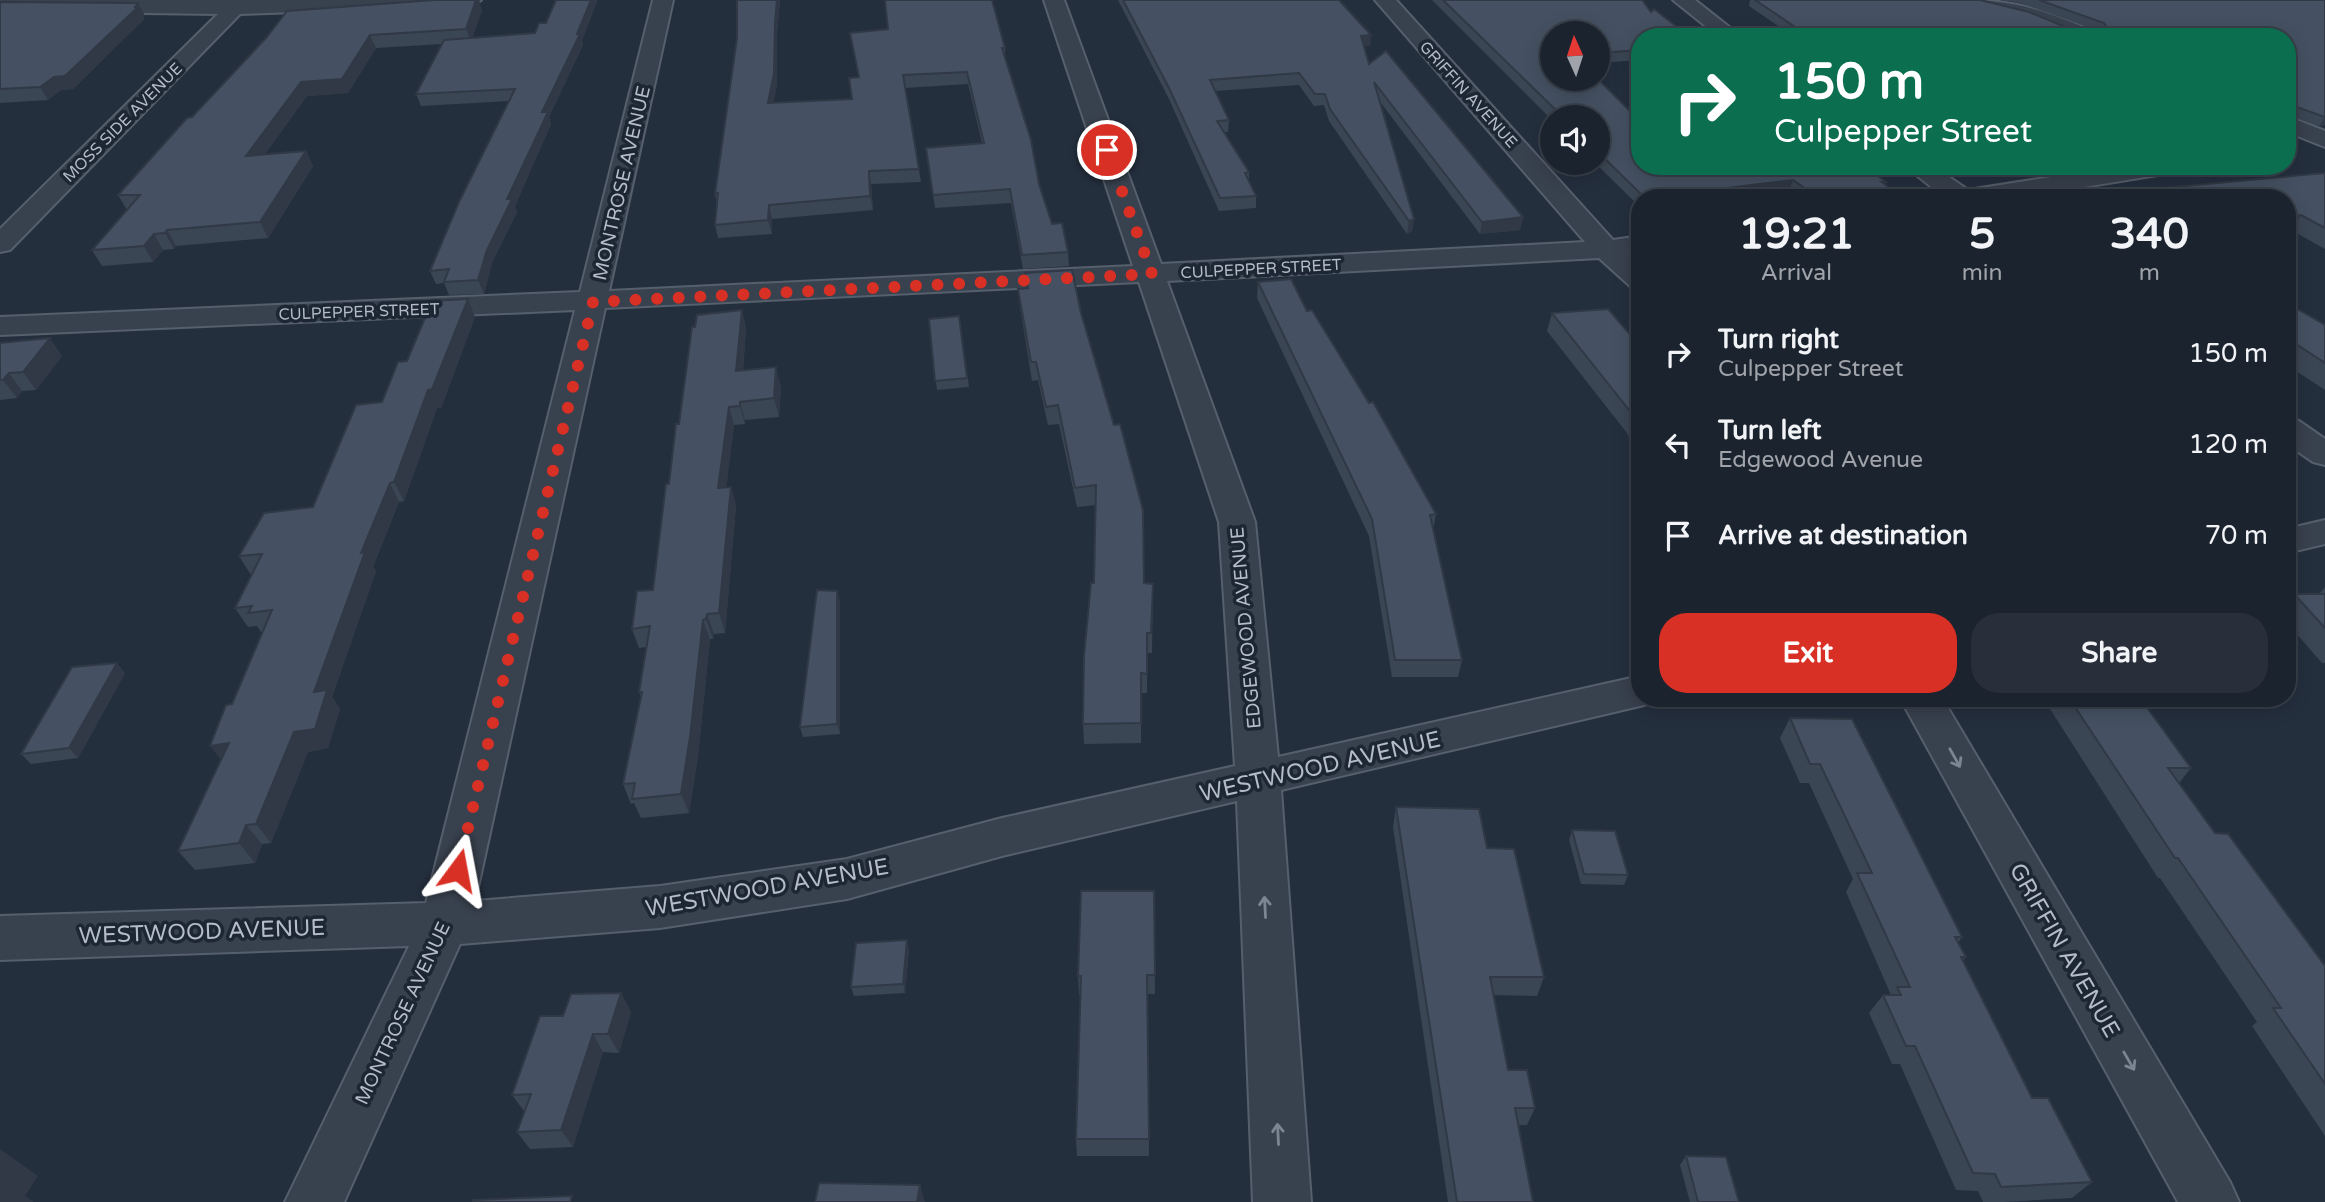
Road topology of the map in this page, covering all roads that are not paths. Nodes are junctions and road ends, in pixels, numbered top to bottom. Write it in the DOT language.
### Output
graph roads {
  1 [pos="471,0"];
  2 [pos="663,0"];
  3 [pos="1054,0"];
  4 [pos="1385,0"];
  5 [pos="1683,0"];
  6 [pos="1978,0"];
  7 [pos="239,4"];
  8 [pos="0,5"];
  9 [pos="1720,28"];
  10 [pos="2068,28"];
  11 [pos="2296,128"];
  12 [pos="2325,142"];
  13 [pos="2296,147"];
  14 [pos="1930,175"];
  15 [pos="2112,175"];
  16 [pos="1951,189"];
  17 [pos="2022,189"];
  18 [pos="0,244"];
  19 [pos="1631,245"];
  20 [pos="1606,249"];
  21 [pos="1631,272"];
  22 [pos="1152,274"];
  23 [pos="593,302"];
  24 [pos="0,326"];
  25 [pos="2296,434"];
  26 [pos="2325,455"];
  27 [pos="2325,532"];
  28 [pos="2296,539"];
  29 [pos="1631,693"];
  30 [pos="1927,707"];
  31 [pos="1258,780"];
  32 [pos="445,924"];
  33 [pos="0,938"];
  34 [pos="314,1202"];
  35 [pos="1282,1202"];
  36 [pos="2210,1202"];
  1 -- 7 [label="street"];
  2 -- 23 [label="street, MONTROSE AVENUE"];
  3 -- 22 [label="street, EDGEWOOD AVENUE"];
  4 -- 20 [label="street, GRIFFIN AVENUE"];
  5 -- 9 [label="street"];
  6 -- 10 [label="street"];
  7 -- 8 [label="street"];
  7 -- 18 [label="street, MOSS SIDE AVENUE"];
  11 -- 12 [label="street"];
  12 -- 13 [label="street"];
  14 -- 16 [label="street"];
  15 -- 17 [label="street"];
  19 -- 20 [label="street, CULPEPPER STREET"];
  20 -- 21 [label="street, GRIFFIN AVENUE"];
  20 -- 22 [label="street, CULPEPPER STREET"];
  22 -- 23 [label="street, CULPEPPER STREET"];
  22 -- 31 [label="street, EDGEWOOD AVENUE"];
  23 -- 24 [label="street, CULPEPPER STREET"];
  23 -- 32 [label="street, MONTROSE AVENUE"];
  25 -- 26 [label="street"];
  27 -- 28 [label="street"];
  29 -- 31 [label="street, WESTWOOD AVENUE"];
  30 -- 36 [label="street, GRIFFIN AVENUE, one-way"];
  31 -- 32 [label="street, WESTWOOD AVENUE"];
  35 -- 31 [label="street, EDGEWOOD AVENUE, one-way"];
  32 -- 33 [label="street, WESTWOOD AVENUE"];
  32 -- 34 [label="street, MONTROSE AVENUE"];
}
